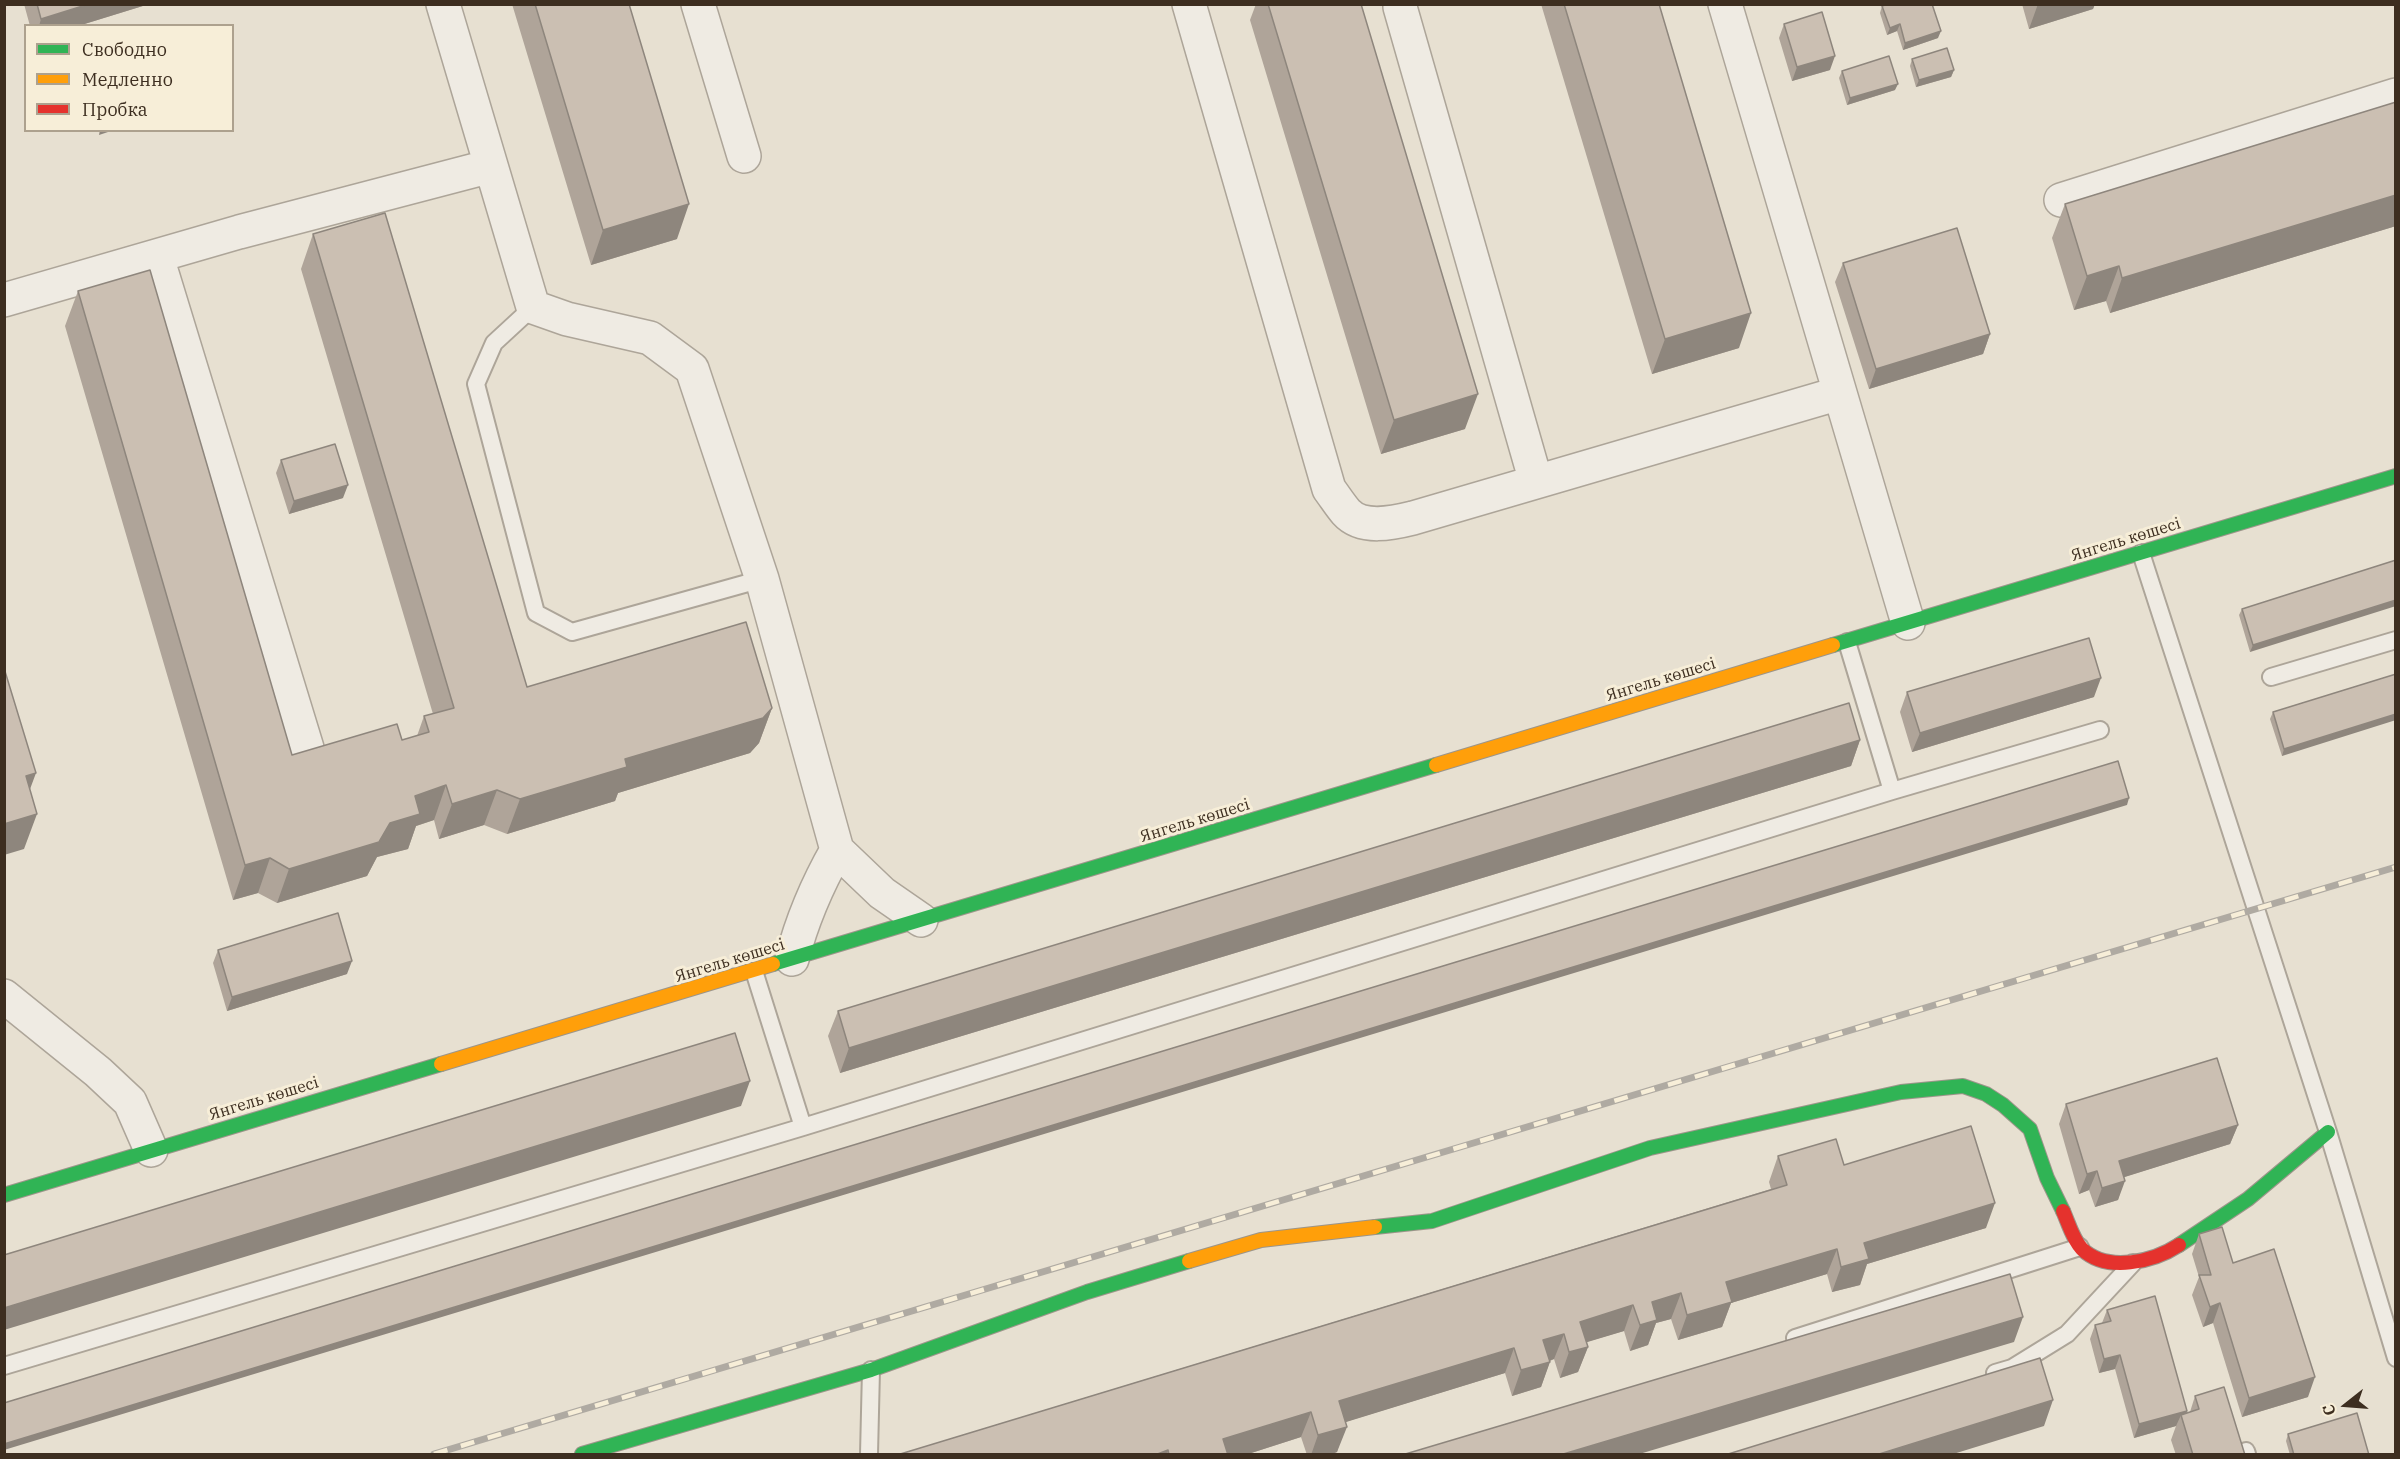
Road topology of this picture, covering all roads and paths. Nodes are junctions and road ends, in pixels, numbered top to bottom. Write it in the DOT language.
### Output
graph roads {
  1 [pos="443,4"];
  2 [pos="698,4"];
  3 [pos="1189,4"];
  4 [pos="1725,4"];
  5 [pos="1400,7"];
  6 [pos="2396,94"];
  7 [pos="744,156"];
  8 [pos="492,166"];
  9 [pos="2061,200"];
  10 [pos="157,257"];
  11 [pos="4,300"];
  12 [pos="533,308"];
  13 [pos="1840,393"];
  14 [pos="2396,476"];
  15 [pos="1536,482"];
  16 [pos="2141,553"];
  17 [pos="762,579"];
  18 [pos="1908,623"];
  19 [pos="2396,640"];
  20 [pos="1847,642"];
  21 [pos="2271,677"];
  22 [pos="2100,730"];
  23 [pos="307,748"];
  24 [pos="1892,791"];
  25 [pos="837,850"];
  26 [pos="921,920"];
  27 [pos="792,959"];
  28 [pos="754,971"];
  29 [pos="4,996"];
  30 [pos="803,1127"];
  31 [pos="2328,1132"];
  32 [pos="152,1150"];
  33 [pos="4,1195"];
  34 [pos="2080,1247"];
  35 [pos="2133,1263"];
  36 [pos="1783,1342"];
  37 [pos="2396,1358"];
  38 [pos="4,1366"];
  39 [pos="872,1370"];
  40 [pos="1979,1378"];
  41 [pos="582,1455"];
  42 [pos="869,1455"];
  1 -- 8 [label="street"];
  2 -- 7 [label="street"];
  3 -- 15 [label="street"];
  4 -- 13 [label="street"];
  5 -- 15 [label="street"];
  6 -- 9 [label="street"];
  8 -- 10 [label="street"];
  8 -- 12 [label="street"];
  10 -- 11 [label="street"];
  10 -- 23 [label="street"];
  12 -- 17 [label="street"];
  12 -- 17 [label="lane"];
  13 -- 15 [label="street"];
  13 -- 18 [label="street"];
  14 -- 16 [label="street, Янгель көшесі"];
  16 -- 18 [label="street, Янгель көшесі"];
  16 -- 31 [label="lane"];
  17 -- 25 [label="street"];
  18 -- 20 [label="street, Янгель көшесі"];
  19 -- 21 [label="lane"];
  20 -- 24 [label="lane"];
  20 -- 26 [label="street, Янгель көшесі"];
  22 -- 24 [label="lane"];
  24 -- 30 [label="lane"];
  25 -- 26 [label="street"];
  25 -- 27 [label="street"];
  26 -- 27 [label="street, Янгель көшесі"];
  27 -- 28 [label="street, Янгель көшесі"];
  28 -- 30 [label="lane"];
  28 -- 32 [label="street, Янгель көшесі"];
  29 -- 32 [label="street"];
  30 -- 38 [label="lane"];
  31 -- 35 [label="street"];
  31 -- 37 [label="lane"];
  32 -- 33 [label="street, Янгель көшесі"];
  34 -- 35 [label="street"];
  34 -- 36 [label="lane"];
  34 -- 39 [label="street"];
  35 -- 40 [label="lane"];
  39 -- 41 [label="street"];
  39 -- 42 [label="lane"];
}
